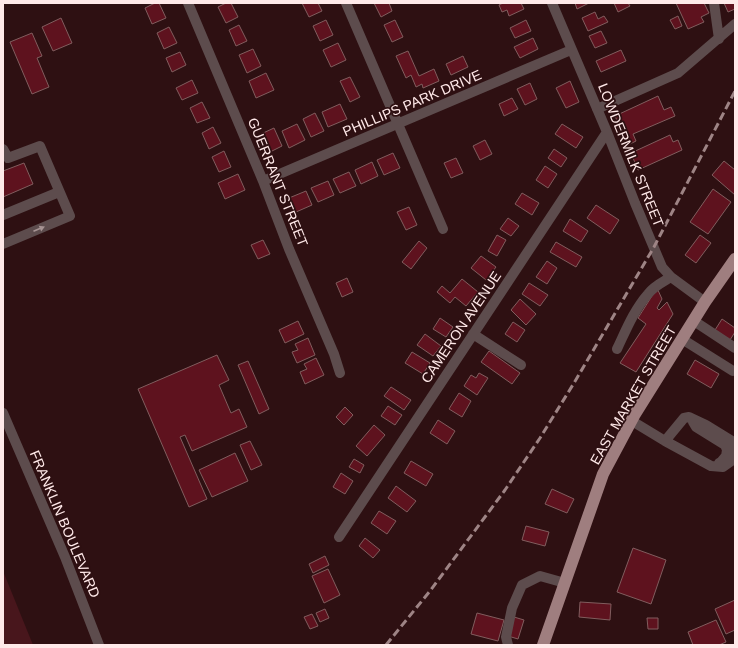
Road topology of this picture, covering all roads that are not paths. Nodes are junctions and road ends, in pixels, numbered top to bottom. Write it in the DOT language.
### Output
graph roads {
  1 [pos="188,3"];
  2 [pos="346,3"];
  3 [pos="552,3"];
  4 [pos="714,3"];
  5 [pos="735,24"];
  6 [pos="719,39"];
  7 [pos="572,50"];
  8 [pos="598,109"];
  9 [pos="398,124"];
  10 [pos="607,132"];
  11 [pos="3,149"];
  12 [pos="263,181"];
  13 [pos="59,192"];
  14 [pos="3,215"];
  15 [pos="443,229"];
  16 [pos="3,244"];
  17 [pos="735,259"];
  18 [pos="671,278"];
  19 [pos="705,302"];
  20 [pos="694,321"];
  21 [pos="473,334"];
  22 [pos="682,339"];
  23 [pos="735,348"];
  24 [pos="617,349"];
  25 [pos="521,365"];
  26 [pos="733,371"];
  27 [pos="340,373"];
  28 [pos="3,413"];
  29 [pos="632,421"];
  30 [pos="665,441"];
  31 [pos="339,537"];
  32 [pos="565,583"];
  33 [pos="547,644"];
  34 [pos="99,645"];
  35 [pos="508,645"];
  1 -- 12 [label="street, GUERRANT STREET"];
  2 -- 9 [label="street"];
  3 -- 7 [label="street, LOWDERMILK STREET"];
  4 -- 6 [label="street"];
  5 -- 6 [label="street"];
  6 -- 8 [label="street"];
  7 -- 8 [label="street, LOWDERMILK STREET"];
  7 -- 9 [label="street, PHILLIPS PARK DRIVE"];
  8 -- 10 [label="street, LOWDERMILK STREET"];
  9 -- 12 [label="street, PHILLIPS PARK DRIVE"];
  9 -- 15 [label="street"];
  10 -- 18 [label="street, LOWDERMILK STREET"];
  10 -- 21 [label="street, CAMERON AVENUE"];
  11 -- 13 [label="street"];
  12 -- 27 [label="street, GUERRANT STREET"];
  13 -- 14 [label="street"];
  16 -- 13 [label="street, one-way"];
  17 -- 19 [label="main road, EAST MARKET STREET"];
  18 -- 19 [label="street, LOWDERMILK STREET"];
  18 -- 24 [label="street"];
  19 -- 20 [label="main road, EAST MARKET STREET"];
  20 -- 22 [label="main road, EAST MARKET STREET"];
  20 -- 23 [label="street"];
  21 -- 25 [label="street"];
  21 -- 31 [label="street, CAMERON AVENUE"];
  22 -- 26 [label="street"];
  22 -- 29 [label="main road, EAST MARKET STREET"];
  28 -- 34 [label="street, FRANKLIN BOULEVARD"];
  29 -- 30 [label="street"];
  29 -- 32 [label="main road, EAST MARKET STREET"];
  30 -- 30 [label="street"];
  32 -- 33 [label="main road, EAST MARKET STREET"];
  32 -- 35 [label="street"];
}
